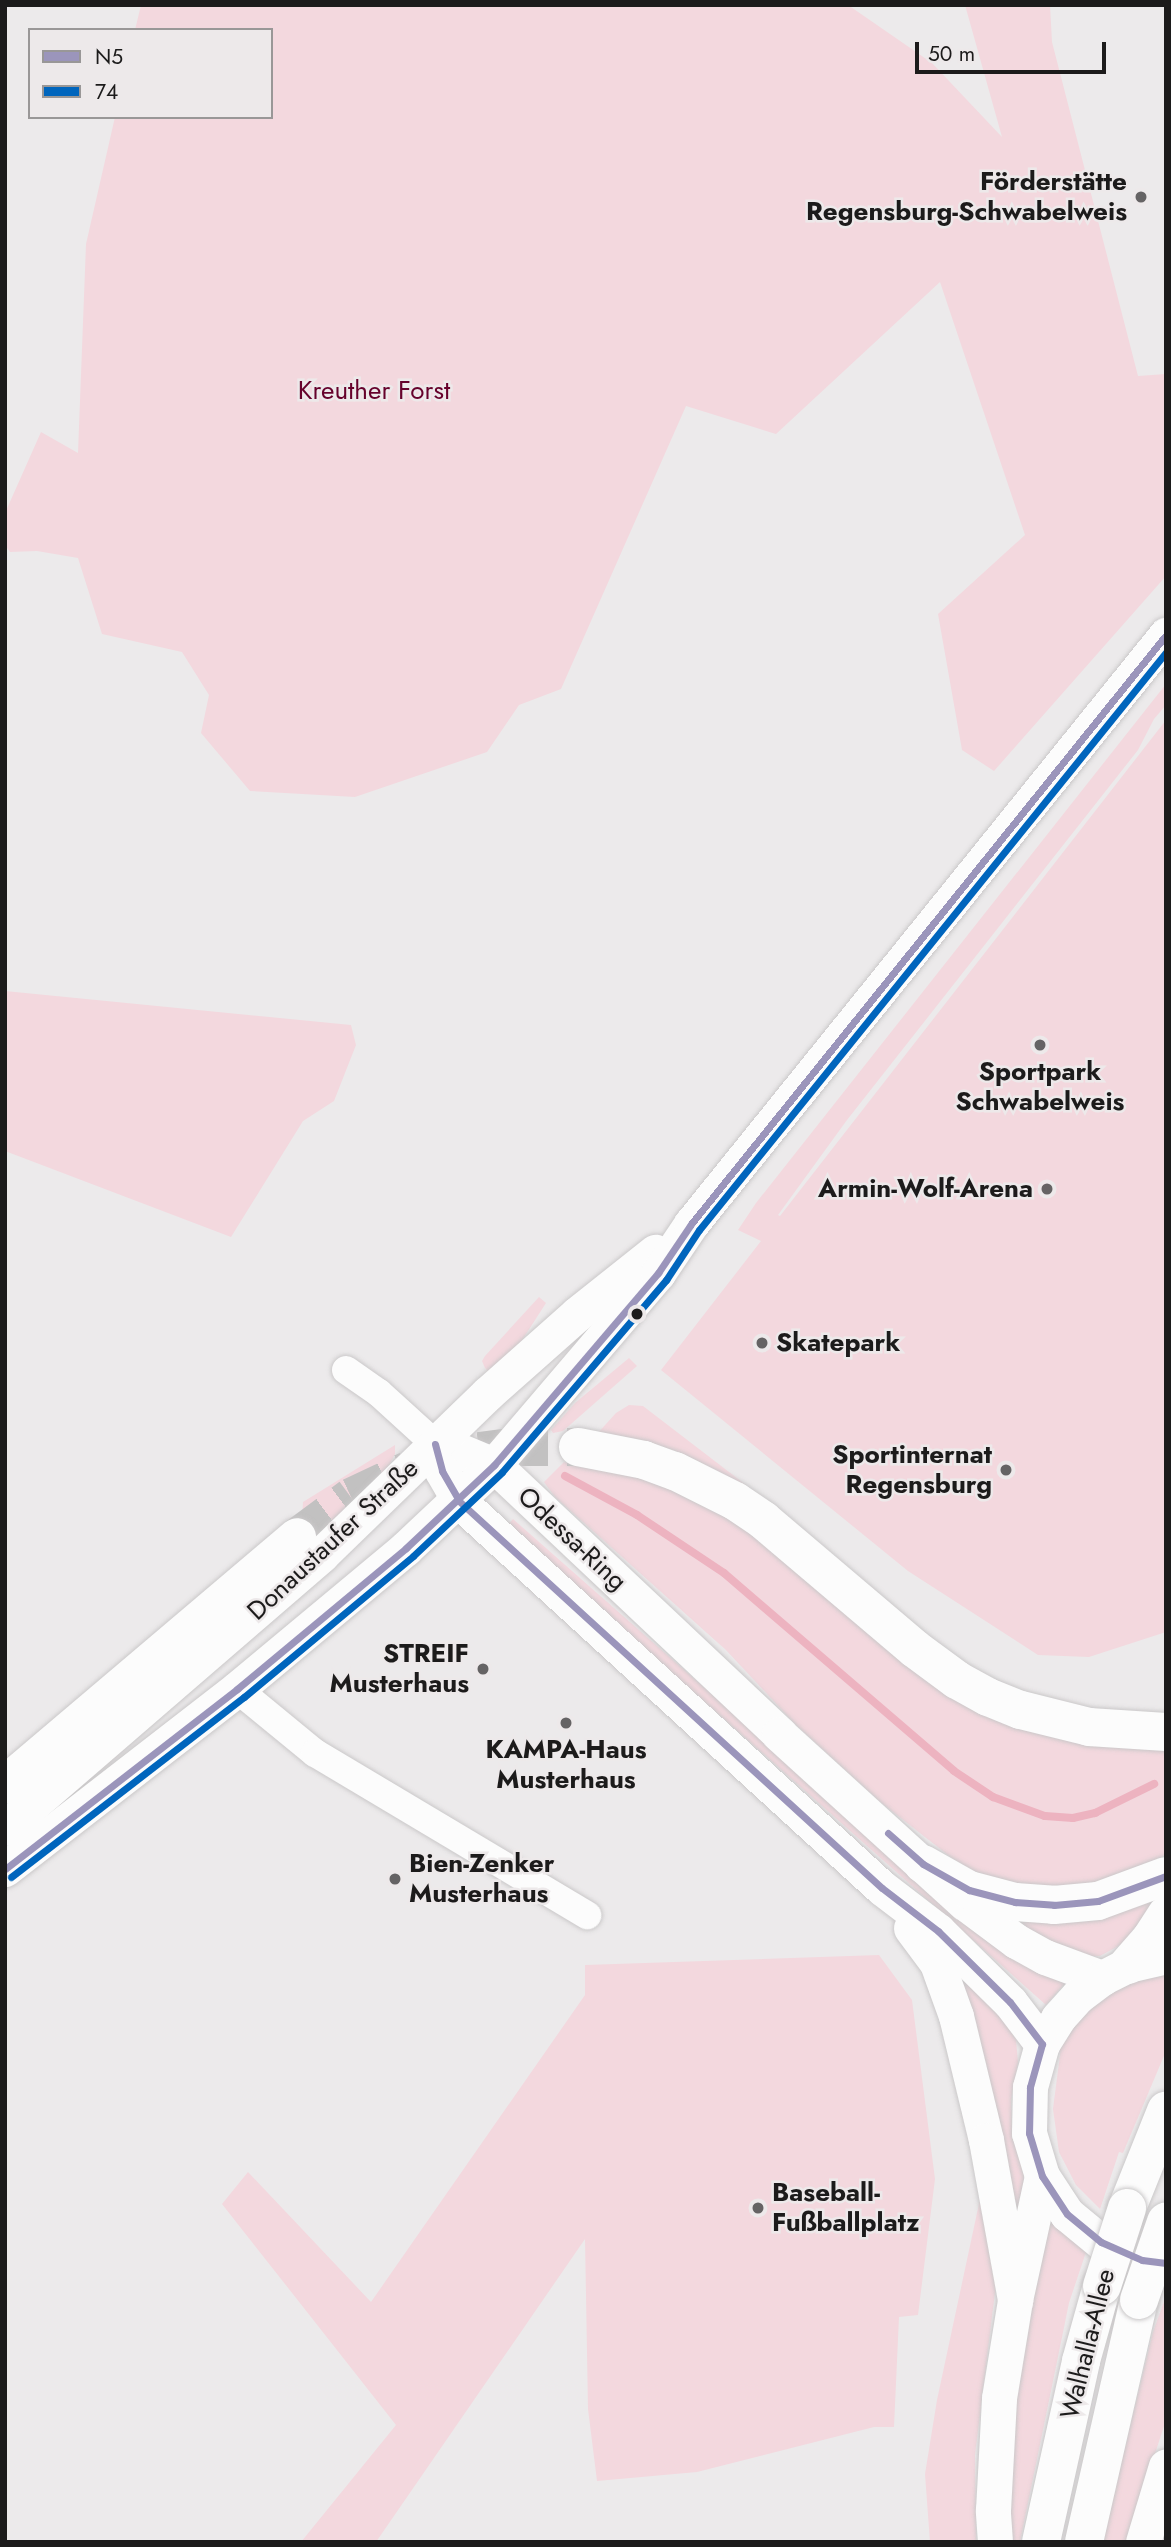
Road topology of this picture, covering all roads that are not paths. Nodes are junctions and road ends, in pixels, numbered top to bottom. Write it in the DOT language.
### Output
graph roads {
  1 [pos="1166,635"];
  2 [pos="691,1224"];
  3 [pos="346,1370"];
  4 [pos="435,1444"];
  5 [pos="578,1447"];
  6 [pos="494,1465"];
  7 [pos="459,1501"];
  8 [pos="297,1537"];
  9 [pos="237,1689"];
  10 [pos="1166,1731"];
  11 [pos="5,1785"];
  12 [pos="5,1828"];
  13 [pos="923,1864"];
  14 [pos="5,1869"];
  15 [pos="1166,1877"];
  16 [pos="882,1888"];
  17 [pos="1166,1914"];
  18 [pos="587,1915"];
  19 [pos="1166,1956"];
  20 [pos="1115,1971"];
  21 [pos="1042,2044"];
  22 [pos="1166,2111"];
  23 [pos="1042,2176"];
  24 [pos="1166,2222"];
  25 [pos="1166,2263"];
  26 [pos="1014,2300"];
  27 [pos="1166,2466"];
  28 [pos="995,2542"];
  29 [pos="1041,2542"];
  30 [pos="1084,2542"];
  31 [pos="1143,2542"];
  1 -- 2 [label="main road, Donaustaufer Straße"];
  2 -- 4 [label="main road, Donaustaufer Straße"];
  2 -- 6 [label="main road, Donaustaufer Straße"];
  3 -- 4 [label="street"];
  4 -- 6 [label="main road, Odessa-Ring"];
  4 -- 7 [label="main road, Odessa-Ring"];
  4 -- 12 [label="main road, Donaustaufer Straße"];
  5 -- 10 [label="highway"];
  6 -- 7 [label="main road, Donaustaufer Straße"];
  6 -- 13 [label="main road, Odessa-Ring"];
  7 -- 9 [label="main road, Donaustaufer Straße"];
  7 -- 16 [label="main road, Odessa-Ring"];
  8 -- 11 [label="highway"];
  9 -- 14 [label="main road, Donaustaufer Straße"];
  9 -- 18 [label="street"];
  13 -- 15 [label="highway"];
  13 -- 20 [label="main road, Odessa-Ring"];
  16 -- 21 [label="main road, Odessa-Ring"];
  16 -- 26 [label="main road"];
  17 -- 20 [label="highway"];
  19 -- 20 [label="main road"];
  20 -- 21 [label="main road"];
  21 -- 23 [label="main road"];
  22 -- 29 [label="highway, Walhalla-Allee, bridge"];
  23 -- 25 [label="main road"];
  23 -- 26 [label="main road"];
  24 -- 30 [label="highway, Walhalla-Allee, bridge"];
  26 -- 28 [label="main road"];
  27 -- 31 [label="main road"];
}
